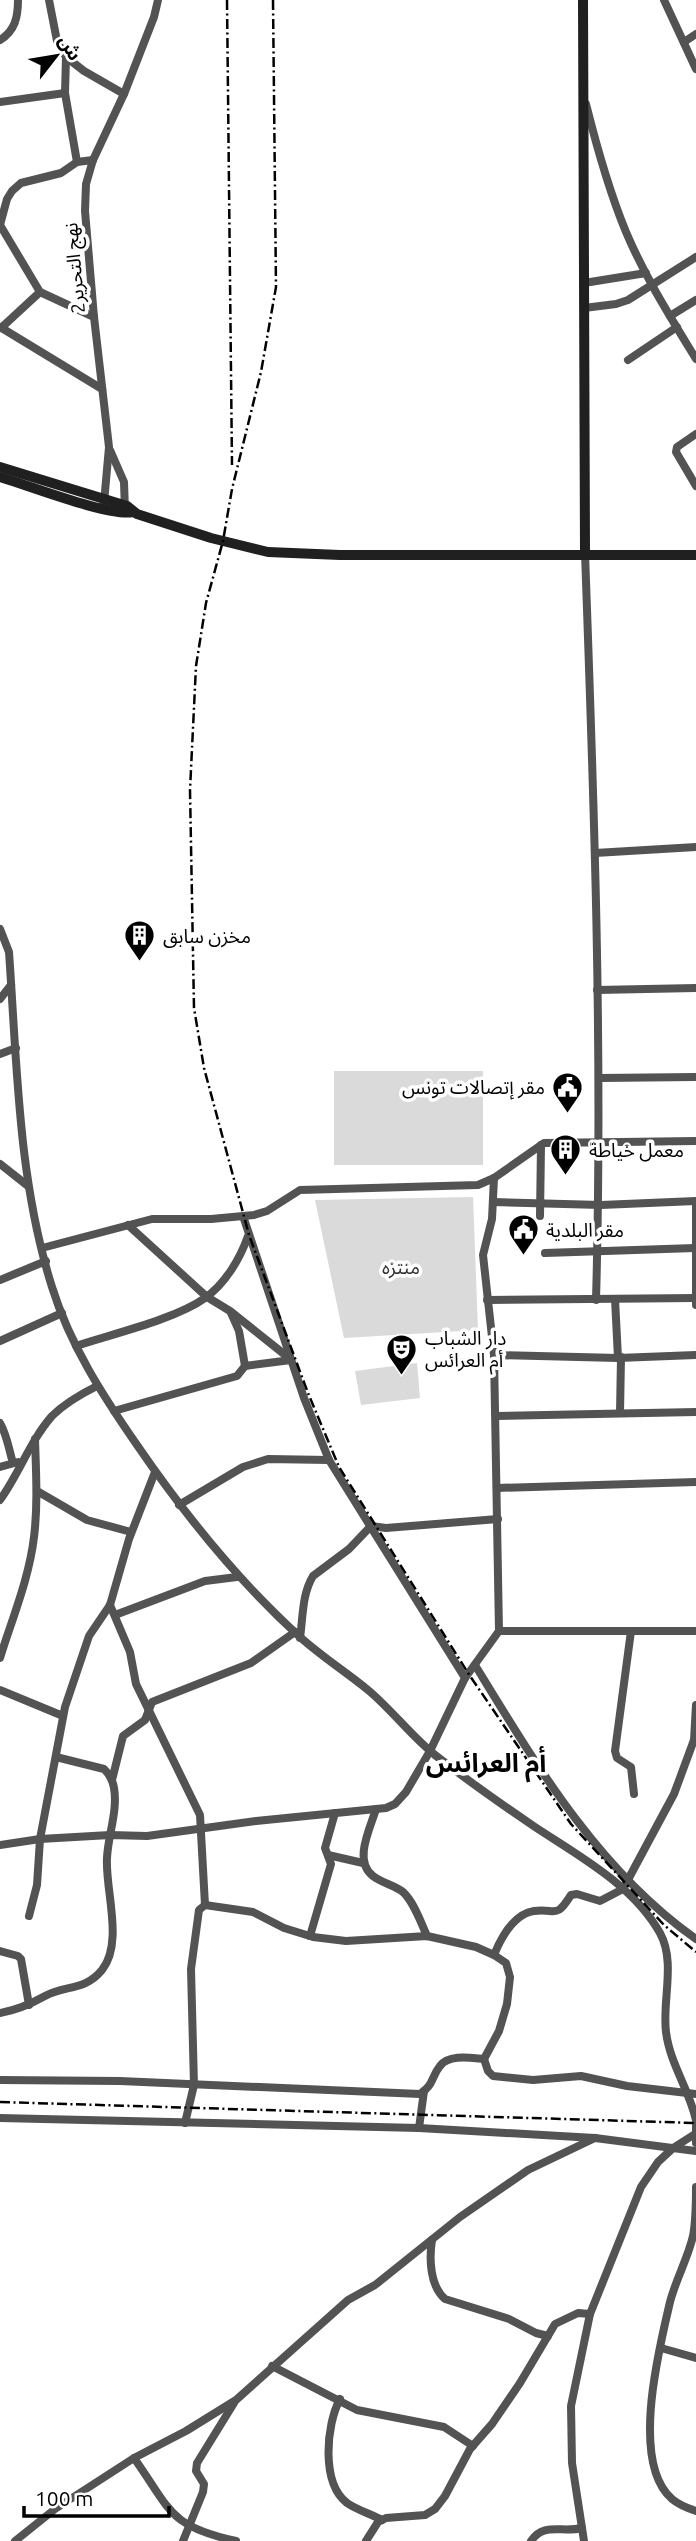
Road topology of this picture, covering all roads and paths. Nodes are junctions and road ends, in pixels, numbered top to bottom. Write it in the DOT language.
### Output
graph roads {
  1 [pos="18,0"];
  2 [pos="49,0"];
  3 [pos="158,0"];
  4 [pos="583,0"];
  5 [pos="664,0"];
  6 [pos="696,34"];
  7 [pos="0,40"];
  8 [pos="684,42"];
  9 [pos="66,57"];
  10 [pos="696,69"];
  11 [pos="583,91"];
  12 [pos="65,93"];
  13 [pos="124,94"];
  14 [pos="0,103"];
  15 [pos="93,160"];
  16 [pos="77,162"];
  17 [pos="0,225"];
  18 [pos="696,257"];
  19 [pos="646,273"];
  20 [pos="584,283"];
  21 [pos="652,286"];
  22 [pos="40,292"];
  23 [pos="696,300"];
  24 [pos="584,308"];
  25 [pos="670,316"];
  26 [pos="94,317"];
  27 [pos="1,327"];
  28 [pos="677,327"];
  29 [pos="695,354"];
  30 [pos="628,360"];
  31 [pos="102,389"];
  32 [pos="696,434"];
  33 [pos="109,447"];
  34 [pos="0,467"];
  35 [pos="0,477"];
  36 [pos="33,482"];
  37 [pos="696,486"];
  38 [pos="104,504"];
  39 [pos="130,511"];
  40 [pos="586,553"];
  41 [pos="696,555"];
  42 [pos="696,847"];
  43 [pos="595,853"];
  44 [pos="0,929"];
  45 [pos="11,985"];
  46 [pos="696,988"];
  47 [pos="597,990"];
  48 [pos="0,999"];
  49 [pos="16,1048"];
  50 [pos="0,1054"];
  51 [pos="696,1077"];
  52 [pos="599,1078"];
  53 [pos="696,1141"];
  54 [pos="598,1143"];
  55 [pos="541,1145"];
  56 [pos="0,1164"];
  57 [pos="494,1178"];
  58 [pos="28,1185"];
  59 [pos="493,1202"];
  60 [pos="696,1203"];
  61 [pos="540,1204"];
  62 [pos="597,1205"];
  63 [pos="243,1216"];
  64 [pos="541,1216"];
  65 [pos="128,1225"];
  66 [pos="248,1235"];
  67 [pos="42,1248"];
  68 [pos="695,1248"];
  69 [pos="597,1252"];
  70 [pos="545,1253"];
  71 [pos="46,1261"];
  72 [pos="0,1280"];
  73 [pos="206,1297"];
  74 [pos="696,1298"];
  75 [pos="615,1299"];
  76 [pos="487,1300"];
  77 [pos="596,1300"];
  78 [pos="696,1305"];
  79 [pos="230,1311"];
  80 [pos="62,1313"];
  81 [pos="0,1341"];
  82 [pos="76,1346"];
  83 [pos="494,1355"];
  84 [pos="696,1355"];
  85 [pos="620,1358"];
  86 [pos="291,1360"];
  87 [pos="245,1366"];
  88 [pos="97,1385"];
  89 [pos="114,1411"];
  90 [pos="696,1412"];
  91 [pos="620,1413"];
  92 [pos="496,1416"];
  93 [pos="0,1423"];
  94 [pos="35,1439"];
  95 [pos="24,1460"];
  96 [pos="330,1460"];
  97 [pos="13,1463"];
  98 [pos="0,1467"];
  99 [pos="155,1472"];
  100 [pos="696,1482"];
  101 [pos="497,1488"];
  102 [pos="37,1491"];
  103 [pos="0,1500"];
  104 [pos="179,1504"];
  105 [pos="498,1519"];
  106 [pos="371,1526"];
  107 [pos="131,1532"];
  108 [pos="237,1577"];
  109 [pos="110,1605"];
  110 [pos="115,1615"];
  111 [pos="499,1631"];
  112 [pos="631,1631"];
  113 [pos="696,1631"];
  114 [pos="298,1635"];
  115 [pos="0,1658"];
  116 [pos="475,1665"];
  117 [pos="466,1678"];
  118 [pos="0,1690"];
  119 [pos="696,1705"];
  120 [pos="148,1708"];
  121 [pos="64,1716"];
  122 [pos="695,1740"];
  123 [pos="430,1751"];
  124 [pos="57,1757"];
  125 [pos="111,1781"];
  126 [pos="634,1794"];
  127 [pos="376,1809"];
  128 [pos="335,1813"];
  129 [pos="203,1829"];
  130 [pos="110,1835"];
  131 [pos="40,1839"];
  132 [pos="0,1845"];
  133 [pos="328,1855"];
  134 [pos="363,1863"];
  135 [pos="626,1885"];
  136 [pos="205,1905"];
  137 [pos="29,1916"];
  138 [pos="428,1936"];
  139 [pos="310,1937"];
  140 [pos="696,1939"];
  141 [pos="0,1951"];
  142 [pos="494,1955"];
  143 [pos="29,2005"];
  144 [pos="0,2013"];
  145 [pos="484,2059"];
  146 [pos="0,2080"];
  147 [pos="194,2085"];
  148 [pos="424,2091"];
  149 [pos="692,2093"];
  150 [pos="0,2118"];
  151 [pos="696,2120"];
  152 [pos="185,2123"];
  153 [pos="419,2128"];
  154 [pos="696,2135"];
  155 [pos="595,2138"];
  156 [pos="673,2148"];
  157 [pos="696,2151"];
  158 [pos="696,2187"];
  159 [pos="432,2240"];
  160 [pos="590,2314"];
  161 [pos="548,2336"];
  162 [pos="661,2348"];
  163 [pos="696,2358"];
  164 [pos="272,2366"];
  165 [pos="340,2399"];
  166 [pos="236,2400"];
  167 [pos="473,2446"];
  168 [pos="134,2458"];
  169 [pos="696,2511"];
  170 [pos="382,2520"];
  171 [pos="189,2526"];
  172 [pos="582,2528"];
  173 [pos="15,2541"];
  174 [pos="183,2541"];
  175 [pos="236,2541"];
  176 [pos="366,2541"];
  177 [pos="531,2541"];
  178 [pos="584,2541"];
  1 -- 7 [label="street"];
  2 -- 9 [label="street"];
  3 -- 13 [label="street, نهج التحرير2"];
  4 -- 11 [label="main road"];
  5 -- 8 [label="street"];
  6 -- 8 [label="street"];
  8 -- 10 [label="street"];
  9 -- 12 [label="street"];
  9 -- 13 [label="street"];
  11 -- 19 [label="street"];
  11 -- 20 [label="main road"];
  12 -- 14 [label="street"];
  12 -- 16 [label="street"];
  13 -- 15 [label="street, نهج التحرير2"];
  15 -- 16 [label="street"];
  15 -- 26 [label="street, نهج التحرير2"];
  16 -- 17 [label="street"];
  17 -- 22 [label="street"];
  18 -- 21 [label="street"];
  19 -- 20 [label="street"];
  19 -- 21 [label="street"];
  20 -- 24 [label="main road"];
  21 -- 24 [label="street"];
  21 -- 25 [label="street"];
  22 -- 26 [label="street"];
  22 -- 27 [label="street"];
  23 -- 25 [label="street"];
  24 -- 40 [label="main road"];
  25 -- 28 [label="street"];
  26 -- 31 [label="street, نهج التحرير2"];
  27 -- 31 [label="street"];
  28 -- 29 [label="street"];
  28 -- 30 [label="street"];
  31 -- 33 [label="street, نهج التحرير2"];
  32 -- 37 [label="street"];
  33 -- 38 [label="street, نهج التحرير2"];
  33 -- 39 [label="street, نهج التحرير2"];
  34 -- 36 [label="main road"];
  35 -- 36 [label="main road"];
  36 -- 38 [label="main road"];
  38 -- 39 [label="main road"];
  39 -- 40 [label="main road"];
  40 -- 41 [label="main road"];
  40 -- 43 [label="street"];
  42 -- 43 [label="street"];
  43 -- 47 [label="street"];
  44 -- 45 [label="street"];
  45 -- 48 [label="street"];
  45 -- 49 [label="street"];
  46 -- 47 [label="street"];
  47 -- 52 [label="street"];
  49 -- 50 [label="street"];
  49 -- 58 [label="street"];
  51 -- 52 [label="street"];
  52 -- 54 [label="street"];
  53 -- 54 [label="street"];
  54 -- 55 [label="street"];
  54 -- 62 [label="street"];
  55 -- 57 [label="street"];
  55 -- 61 [label="street"];
  56 -- 58 [label="street"];
  57 -- 59 [label="street"];
  57 -- 63 [label="street"];
  58 -- 67 [label="street"];
  59 -- 61 [label="street"];
  59 -- 76 [label="street"];
  60 -- 62 [label="street"];
  60 -- 68 [label="street"];
  61 -- 62 [label="street"];
  61 -- 64 [label="street"];
  62 -- 69 [label="street"];
  63 -- 65 [label="street"];
  63 -- 66 [label="street"];
  65 -- 67 [label="street"];
  65 -- 73 [label="street"];
  66 -- 73 [label="street"];
  66 -- 86 [label="street"];
  67 -- 71 [label="street"];
  68 -- 69 [label="street"];
  68 -- 74 [label="street"];
  69 -- 70 [label="street"];
  69 -- 77 [label="street"];
  71 -- 72 [label="street"];
  71 -- 80 [label="street"];
  73 -- 79 [label="street"];
  73 -- 82 [label="street"];
  74 -- 75 [label="street"];
  74 -- 78 [label="street"];
  75 -- 77 [label="street"];
  75 -- 85 [label="street"];
  76 -- 77 [label="street"];
  76 -- 83 [label="street"];
  79 -- 86 [label="street"];
  79 -- 87 [label="street"];
  80 -- 81 [label="street"];
  80 -- 82 [label="street"];
  82 -- 88 [label="street"];
  83 -- 85 [label="street"];
  83 -- 92 [label="street"];
  84 -- 85 [label="street"];
  85 -- 91 [label="street"];
  86 -- 87 [label="street"];
  86 -- 96 [label="street"];
  87 -- 89 [label="street"];
  88 -- 89 [label="street"];
  88 -- 94 [label="street"];
  89 -- 99 [label="street"];
  90 -- 91 [label="street"];
  91 -- 92 [label="street"];
  92 -- 101 [label="street"];
  93 -- 97 [label="street"];
  94 -- 95 [label="street"];
  94 -- 102 [label="street"];
  95 -- 97 [label="street"];
  95 -- 103 [label="street"];
  96 -- 104 [label="street"];
  96 -- 106 [label="street"];
  97 -- 98 [label="street"];
  99 -- 104 [label="street"];
  99 -- 107 [label="street"];
  100 -- 101 [label="street"];
  101 -- 105 [label="street"];
  102 -- 107 [label="street"];
  102 -- 115 [label="street"];
  104 -- 108 [label="street"];
  105 -- 106 [label="street"];
  105 -- 111 [label="street"];
  106 -- 114 [label="street"];
  106 -- 117 [label="street"];
  107 -- 109 [label="street"];
  108 -- 110 [label="street"];
  108 -- 114 [label="street"];
  109 -- 110 [label="street"];
  109 -- 121 [label="street"];
  110 -- 120 [label="street"];
  111 -- 112 [label="street"];
  111 -- 116 [label="street"];
  112 -- 113 [label="street"];
  112 -- 126 [label="street"];
  114 -- 120 [label="street"];
  114 -- 123 [label="street"];
  116 -- 117 [label="street"];
  116 -- 135 [label="street"];
  117 -- 123 [label="street"];
  118 -- 121 [label="street"];
  119 -- 122 [label="street"];
  120 -- 125 [label="street"];
  120 -- 129 [label="street"];
  121 -- 124 [label="street"];
  122 -- 135 [label="street"];
  123 -- 127 [label="street"];
  123 -- 135 [label="street"];
  124 -- 125 [label="street"];
  124 -- 131 [label="street"];
  125 -- 130 [label="street"];
  127 -- 128 [label="street"];
  127 -- 134 [label="street"];
  128 -- 129 [label="street"];
  128 -- 133 [label="street"];
  129 -- 130 [label="street"];
  129 -- 136 [label="street"];
  130 -- 131 [label="street"];
  130 -- 143 [label="street"];
  131 -- 132 [label="street"];
  131 -- 137 [label="street"];
  133 -- 134 [label="street"];
  133 -- 139 [label="street"];
  134 -- 138 [label="street"];
  135 -- 140 [label="street"];
  135 -- 142 [label="street"];
  135 -- 149 [label="street"];
  136 -- 139 [label="street"];
  136 -- 147 [label="street"];
  138 -- 139 [label="street"];
  138 -- 142 [label="street"];
  141 -- 143 [label="street"];
  142 -- 145 [label="street"];
  143 -- 144 [label="street"];
  145 -- 148 [label="street"];
  145 -- 149 [label="street"];
  146 -- 147 [label="street"];
  147 -- 148 [label="street"];
  147 -- 152 [label="street"];
  148 -- 153 [label="street"];
  149 -- 151 [label="street"];
  150 -- 152 [label="street"];
  152 -- 153 [label="street"];
  153 -- 155 [label="street"];
  154 -- 156 [label="street"];
  155 -- 156 [label="street"];
  155 -- 159 [label="street"];
  156 -- 157 [label="street"];
  156 -- 160 [label="street"];
  158 -- 162 [label="street"];
  159 -- 161 [label="street"];
  159 -- 164 [label="street"];
  160 -- 161 [label="street"];
  160 -- 172 [label="street"];
  161 -- 167 [label="street"];
  162 -- 163 [label="street"];
  162 -- 169 [label="street"];
  164 -- 165 [label="street"];
  164 -- 166 [label="street"];
  165 -- 167 [label="street"];
  165 -- 170 [label="street"];
  166 -- 168 [label="street"];
  166 -- 171 [label="street"];
  167 -- 170 [label="street"];
  168 -- 171 [label="street"];
  168 -- 173 [label="street"];
  170 -- 176 [label="street"];
  171 -- 174 [label="street"];
  171 -- 175 [label="street"];
  172 -- 177 [label="street"];
  172 -- 178 [label="street"];
}
